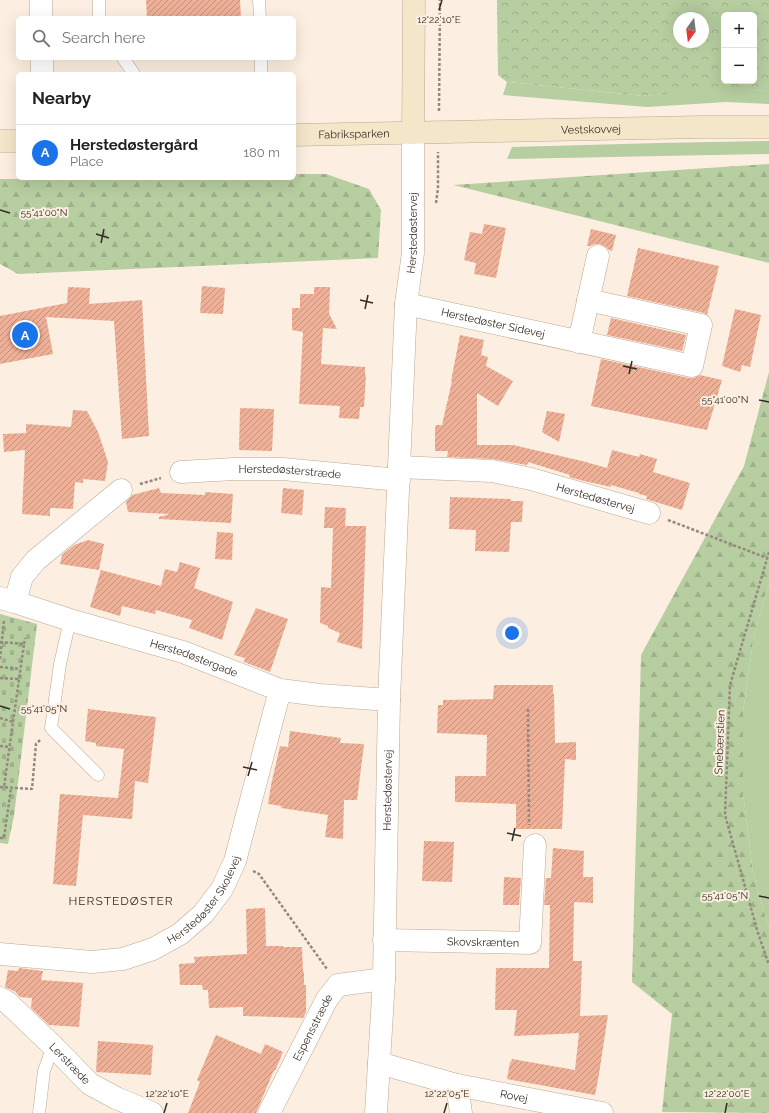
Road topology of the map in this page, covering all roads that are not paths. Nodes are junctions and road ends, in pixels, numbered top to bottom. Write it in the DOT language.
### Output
graph roads {
  1 [pos="41,0"];
  2 [pos="99,0"];
  3 [pos="259,0"];
  4 [pos="414,0"];
  5 [pos="41,16"];
  6 [pos="100,16"];
  7 [pos="260,16"];
  8 [pos="42,60"];
  9 [pos="124,60"];
  10 [pos="261,60"];
  11 [pos="42,72"];
  12 [pos="133,72"];
  13 [pos="261,72"];
  14 [pos="769,127"];
  15 [pos="413,133"];
  16 [pos="296,135"];
  17 [pos="0,141"];
  18 [pos="16,141"];
  19 [pos="598,256"];
  20 [pos="588,300"];
  21 [pos="406,304"];
  22 [pos="579,342"];
  23 [pos="181,472"];
  24 [pos="399,473"];
  25 [pos="121,490"];
  26 [pos="649,513"];
  27 [pos="5,606"];
  28 [pos="70,620"];
  29 [pos="280,690"];
  30 [pos="390,700"];
  31 [pos="98,775"];
  32 [pos="535,844"];
  33 [pos="384,940"];
  34 [pos="0,954"];
  35 [pos="384,979"];
  36 [pos="0,998"];
  37 [pos="54,1046"];
  38 [pos="379,1063"];
  39 [pos="457,1085"];
  40 [pos="39,1113"];
  41 [pos="152,1113"];
  42 [pos="269,1113"];
  43 [pos="376,1113"];
  44 [pos="461,1113"];
  45 [pos="602,1113"];
  1 -- 5 [label="street"];
  2 -- 6 [label="lane"];
  3 -- 7 [label="lane"];
  4 -- 15 [label="street, Herstedøstervej"];
  8 -- 11 [label="street"];
  9 -- 12 [label="lane"];
  10 -- 13 [label="lane"];
  14 -- 15 [label="street, Vestskovvej"];
  15 -- 16 [label="street, Fabriksparken"];
  15 -- 21 [label="street, Herstedøstervej"];
  17 -- 18 [label="street"];
  19 -- 20 [label="street"];
  20 -- 22 [label="street"];
  20 -- 22 [label="street, Herstedøster Sidevej"];
  21 -- 22 [label="street, Herstedøster Sidevej"];
  21 -- 24 [label="street, Herstedøstervej"];
  23 -- 24 [label="street, Herstedøsterstræde"];
  24 -- 26 [label="street, Herstedøstervej"];
  24 -- 30 [label="street, Herstedøstervej"];
  25 -- 27 [label="street"];
  27 -- 28 [label="street, Herstedøstergade"];
  28 -- 29 [label="street, Herstedøstergade"];
  28 -- 31 [label="lane"];
  29 -- 30 [label="street, Herstedøstergade"];
  29 -- 34 [label="street, Herstedøster Skolevej"];
  30 -- 33 [label="street, Herstedøstervej"];
  32 -- 33 [label="street, Skovskrænten"];
  33 -- 35 [label="street, Herstedøstervej"];
  35 -- 38 [label="street, Herstedøstervej"];
  35 -- 42 [label="street, Espensstræde"];
  36 -- 37 [label="street, Lerstræde"];
  37 -- 40 [label="lane"];
  37 -- 41 [label="street, Lerstræde"];
  38 -- 39 [label="street, Rovej"];
  38 -- 43 [label="street, Herstedøstervej"];
  39 -- 44 [label="street"];
  39 -- 45 [label="street, Rovej"];
}
